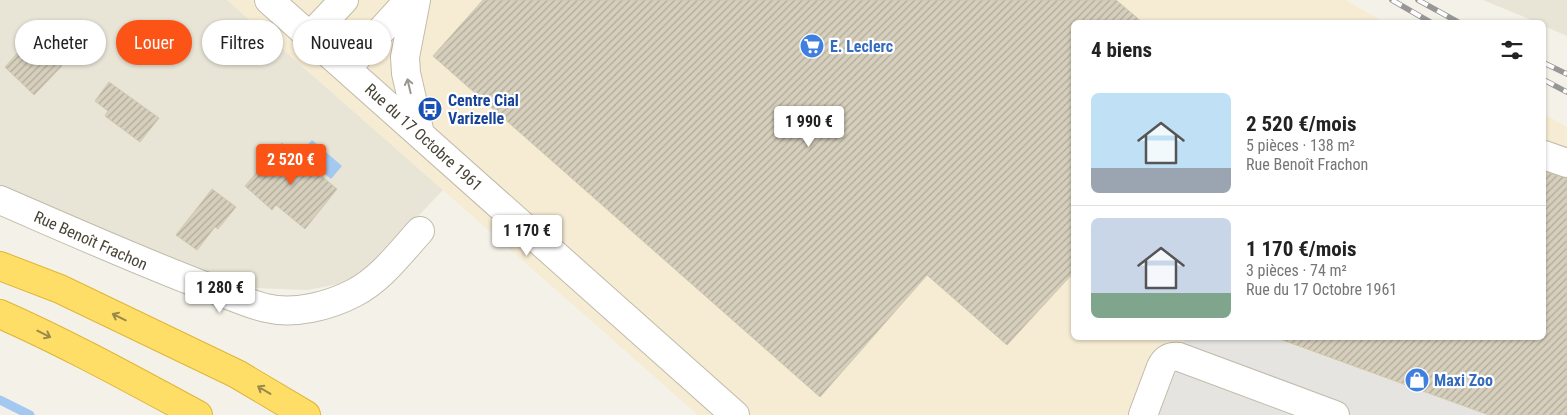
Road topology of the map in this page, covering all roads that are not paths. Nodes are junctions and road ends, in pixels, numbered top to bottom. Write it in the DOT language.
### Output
graph roads {
  1 [pos="269,0"];
  2 [pos="344,0"];
  3 [pos="409,0"];
  4 [pos="416,0"];
  5 [pos="325,20"];
  6 [pos="293,21"];
  7 [pos="343,65"];
  8 [pos="346,68"];
  9 [pos="420,134"];
  10 [pos="1546,156"];
  11 [pos="1567,163"];
  12 [pos="0,200"];
  13 [pos="420,231"];
  14 [pos="0,266"];
  15 [pos="0,314"];
  16 [pos="1169,348"];
  17 [pos="198,415"];
  18 [pos="306,415"];
  19 [pos="735,415"];
  20 [pos="1143,415"];
  21 [pos="1335,415"];
  1 -- 6 [label="street, Rue du 17 Octobre 1961"];
  2 -- 5 [label="street"];
  3 -- 8 [label="street"];
  9 -- 4 [label="street, one-way"];
  7 -- 8 [label="street, Rue du 17 Octobre 1961"];
  8 -- 9 [label="street, Rue du 17 Octobre 1961"];
  9 -- 19 [label="street, Rue du 17 Octobre 1961"];
  10 -- 11 [label="street"];
  12 -- 13 [label="street, Rue Benoît Frachon"];
  18 -- 14 [label="highway, one-way"];
  15 -- 17 [label="highway, one-way"];
  16 -- 20 [label="street"];
  16 -- 21 [label="street"];
}
